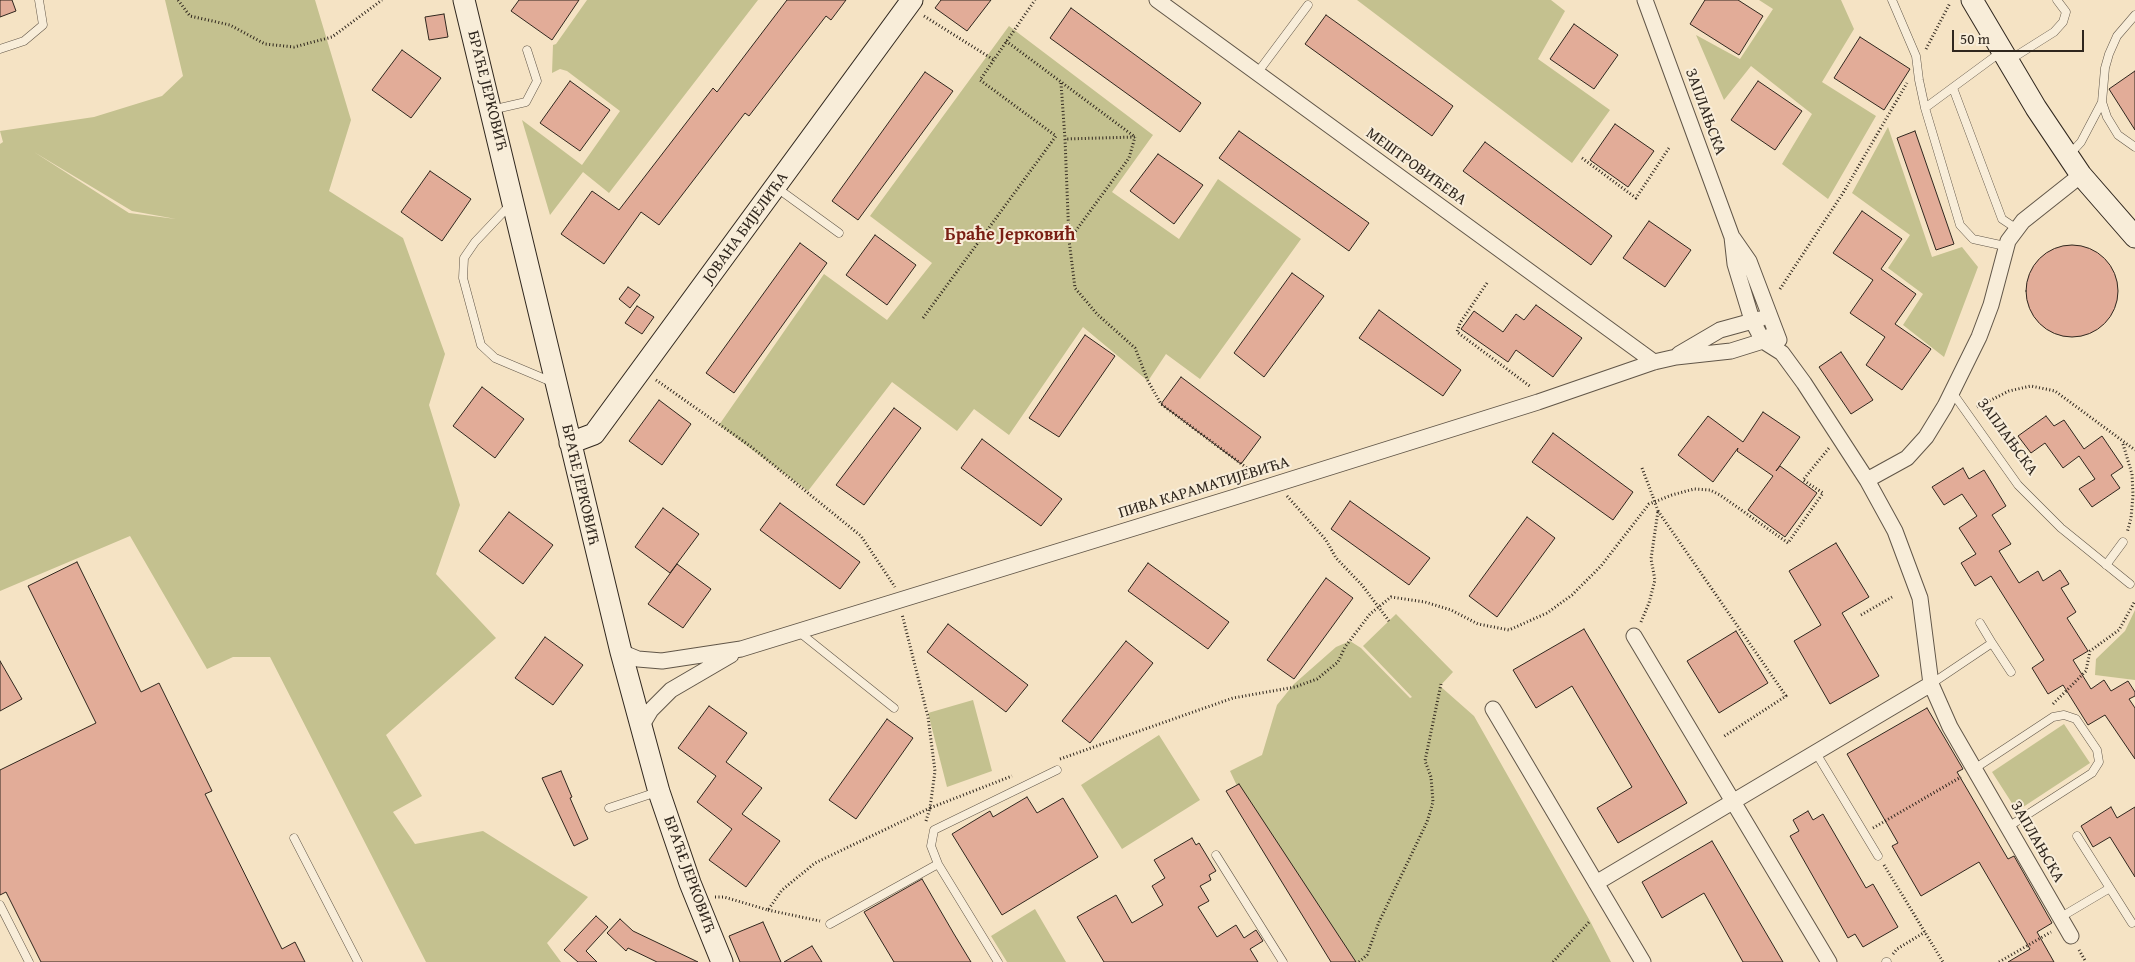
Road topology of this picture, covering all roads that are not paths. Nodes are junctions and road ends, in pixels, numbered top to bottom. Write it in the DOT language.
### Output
graph roads {
  1 [pos="39,0"];
  2 [pos="464,0"];
  3 [pos="1158,0"];
  4 [pos="1645,0"];
  5 [pos="1892,0"];
  6 [pos="1972,0"];
  7 [pos="2057,0"];
  8 [pos="1308,5"];
  9 [pos="915,6"];
  10 [pos="2135,15"];
  11 [pos="0,49"];
  12 [pos="527,50"];
  13 [pos="2005,56"];
  14 [pos="1258,72"];
  15 [pos="1953,88"];
  16 [pos="2102,102"];
  17 [pos="1925,108"];
  18 [pos="491,110"];
  19 [pos="2135,147"];
  20 [pos="2068,155"];
  21 [pos="2080,175"];
  22 [pos="776,187"];
  23 [pos="514,201"];
  24 [pos="2016,229"];
  25 [pos="839,233"];
  26 [pos="1732,237"];
  27 [pos="2135,237"];
  28 [pos="2005,246"];
  29 [pos="1770,317"];
  30 [pos="1752,320"];
  31 [pos="1776,332"];
  32 [pos="1763,341"];
  33 [pos="1782,353"];
  34 [pos="1676,356"];
  35 [pos="1654,362"];
  36 [pos="556,384"];
  37 [pos="1952,392"];
  38 [pos="570,443"];
  39 [pos="1867,480"];
  40 [pos="2123,542"];
  41 [pos="2106,564"];
  42 [pos="2130,584"];
  43 [pos="1980,623"];
  44 [pos="799,632"];
  45 [pos="1634,636"];
  46 [pos="1992,643"];
  47 [pos="741,649"];
  48 [pos="621,652"];
  49 [pos="2011,672"];
  50 [pos="1931,684"];
  51 [pos="894,708"];
  52 [pos="1493,710"];
  53 [pos="642,725"];
  54 [pos="1816,753"];
  55 [pos="1974,769"];
  56 [pos="1057,770"];
  57 [pos="659,792"];
  58 [pos="1733,802"];
  59 [pos="609,808"];
  60 [pos="2008,827"];
  61 [pos="2077,836"];
  62 [pos="294,838"];
  63 [pos="1216,855"];
  64 [pos="1878,856"];
  65 [pos="938,864"];
  66 [pos="1596,883"];
  67 [pos="2110,888"];
  68 [pos="0,905"];
  69 [pos="2132,923"];
  70 [pos="830,924"];
  71 [pos="2065,926"];
  72 [pos="29,962"];
  73 [pos="358,962"];
  74 [pos="722,962"];
  75 [pos="998,962"];
  76 [pos="1282,962"];
  77 [pos="1643,962"];
  78 [pos="1829,962"];
  1 -- 11 [label="lane"];
  2 -- 18 [label="street, БРАЋЕ ЈЕРКОВИЋ"];
  3 -- 14 [label="street, МЕШТРОВИЋЕВА"];
  4 -- 26 [label="street, ЗАПЛАЊСКА"];
  5 -- 17 [label="lane"];
  6 -- 13 [label="street"];
  7 -- 13 [label="lane"];
  8 -- 14 [label="lane"];
  9 -- 22 [label="street, ЈОВАНА БИЈЕЛИЋА"];
  10 -- 16 [label="lane"];
  12 -- 18 [label="lane"];
  13 -- 15 [label="lane"];
  13 -- 20 [label="street"];
  14 -- 35 [label="street, МЕШТРОВИЋЕВА"];
  15 -- 17 [label="lane"];
  15 -- 24 [label="lane"];
  16 -- 19 [label="lane"];
  16 -- 20 [label="lane"];
  17 -- 28 [label="lane"];
  18 -- 23 [label="street, БРАЋЕ ЈЕРКОВИЋ"];
  20 -- 21 [label="street"];
  21 -- 24 [label="street"];
  21 -- 27 [label="street"];
  22 -- 25 [label="lane"];
  22 -- 38 [label="street, ЈОВАНА БИЈЕЛИЋА"];
  23 -- 36 [label="street, БРАЋЕ ЈЕРКОВИЋ"];
  23 -- 36 [label="lane"];
  24 -- 28 [label="street"];
  26 -- 29 [label="street, ЗАПЛАЊСКА"];
  26 -- 30 [label="street, ЗАПЛАЊСКА"];
  28 -- 37 [label="street"];
  29 -- 30 [label="street, ПИВА КАРАМАТИЈЕВИЋА"];
  29 -- 31 [label="street, ЗАПЛАЊСКА"];
  30 -- 32 [label="street, ЗАПЛАЊСКА"];
  30 -- 34 [label="street, ПИВА КАРАМАТИЈЕВИЋА"];
  31 -- 32 [label="street, ПИВА КАРАМАТИЈЕВИЋА"];
  31 -- 33 [label="street, ЗАПЛАЊСКА"];
  32 -- 33 [label="street, ЗАПЛАЊСКА"];
  32 -- 34 [label="street, ПИВА КАРАМАТИЈЕВИЋА"];
  33 -- 39 [label="street, ЗАПЛАЊСКА"];
  34 -- 35 [label="street, ПИВА КАРАМАТИЈЕВИЋА"];
  35 -- 44 [label="street, ПИВА КАРАМАТИЈЕВИЋА"];
  36 -- 38 [label="street, БРАЋЕ ЈЕРКОВИЋ"];
  37 -- 39 [label="street"];
  37 -- 41 [label="lane, ЗАПЛАЊСКА"];
  38 -- 48 [label="street, БРАЋЕ ЈЕРКОВИЋ"];
  39 -- 50 [label="street, ЗАПЛАЊСКА"];
  40 -- 41 [label="lane"];
  41 -- 42 [label="lane, ЗАПЛАЊСКА"];
  43 -- 46 [label="lane"];
  44 -- 47 [label="street, ПИВА КАРАМАТИЈЕВИЋА"];
  44 -- 51 [label="lane"];
  45 -- 58 [label="street"];
  46 -- 49 [label="lane"];
  46 -- 50 [label="lane"];
  47 -- 48 [label="street, ПИВА КАРАМАТИЈЕВИЋА"];
  47 -- 53 [label="street, ПИВА КАРАМАТИЈЕВИЋА"];
  48 -- 53 [label="street, БРАЋЕ ЈЕРКОВИЋ"];
  50 -- 54 [label="street"];
  50 -- 55 [label="street, ЗАПЛАЊСКА"];
  52 -- 66 [label="street"];
  53 -- 57 [label="street, БРАЋЕ ЈЕРКОВИЋ"];
  54 -- 58 [label="street"];
  54 -- 64 [label="lane"];
  55 -- 60 [label="street, ЗАПЛАЊСКА"];
  55 -- 60 [label="lane"];
  56 -- 65 [label="lane"];
  57 -- 59 [label="lane"];
  57 -- 74 [label="street, БРАЋЕ ЈЕРКОВИЋ"];
  58 -- 66 [label="street"];
  58 -- 78 [label="street"];
  60 -- 71 [label="street, ЗАПЛАЊСКА"];
  61 -- 67 [label="lane"];
  62 -- 73 [label="lane"];
  63 -- 76 [label="lane"];
  65 -- 70 [label="lane"];
  65 -- 75 [label="lane"];
  66 -- 77 [label="street"];
  67 -- 69 [label="lane"];
  67 -- 71 [label="lane"];
  68 -- 72 [label="lane"];
}
